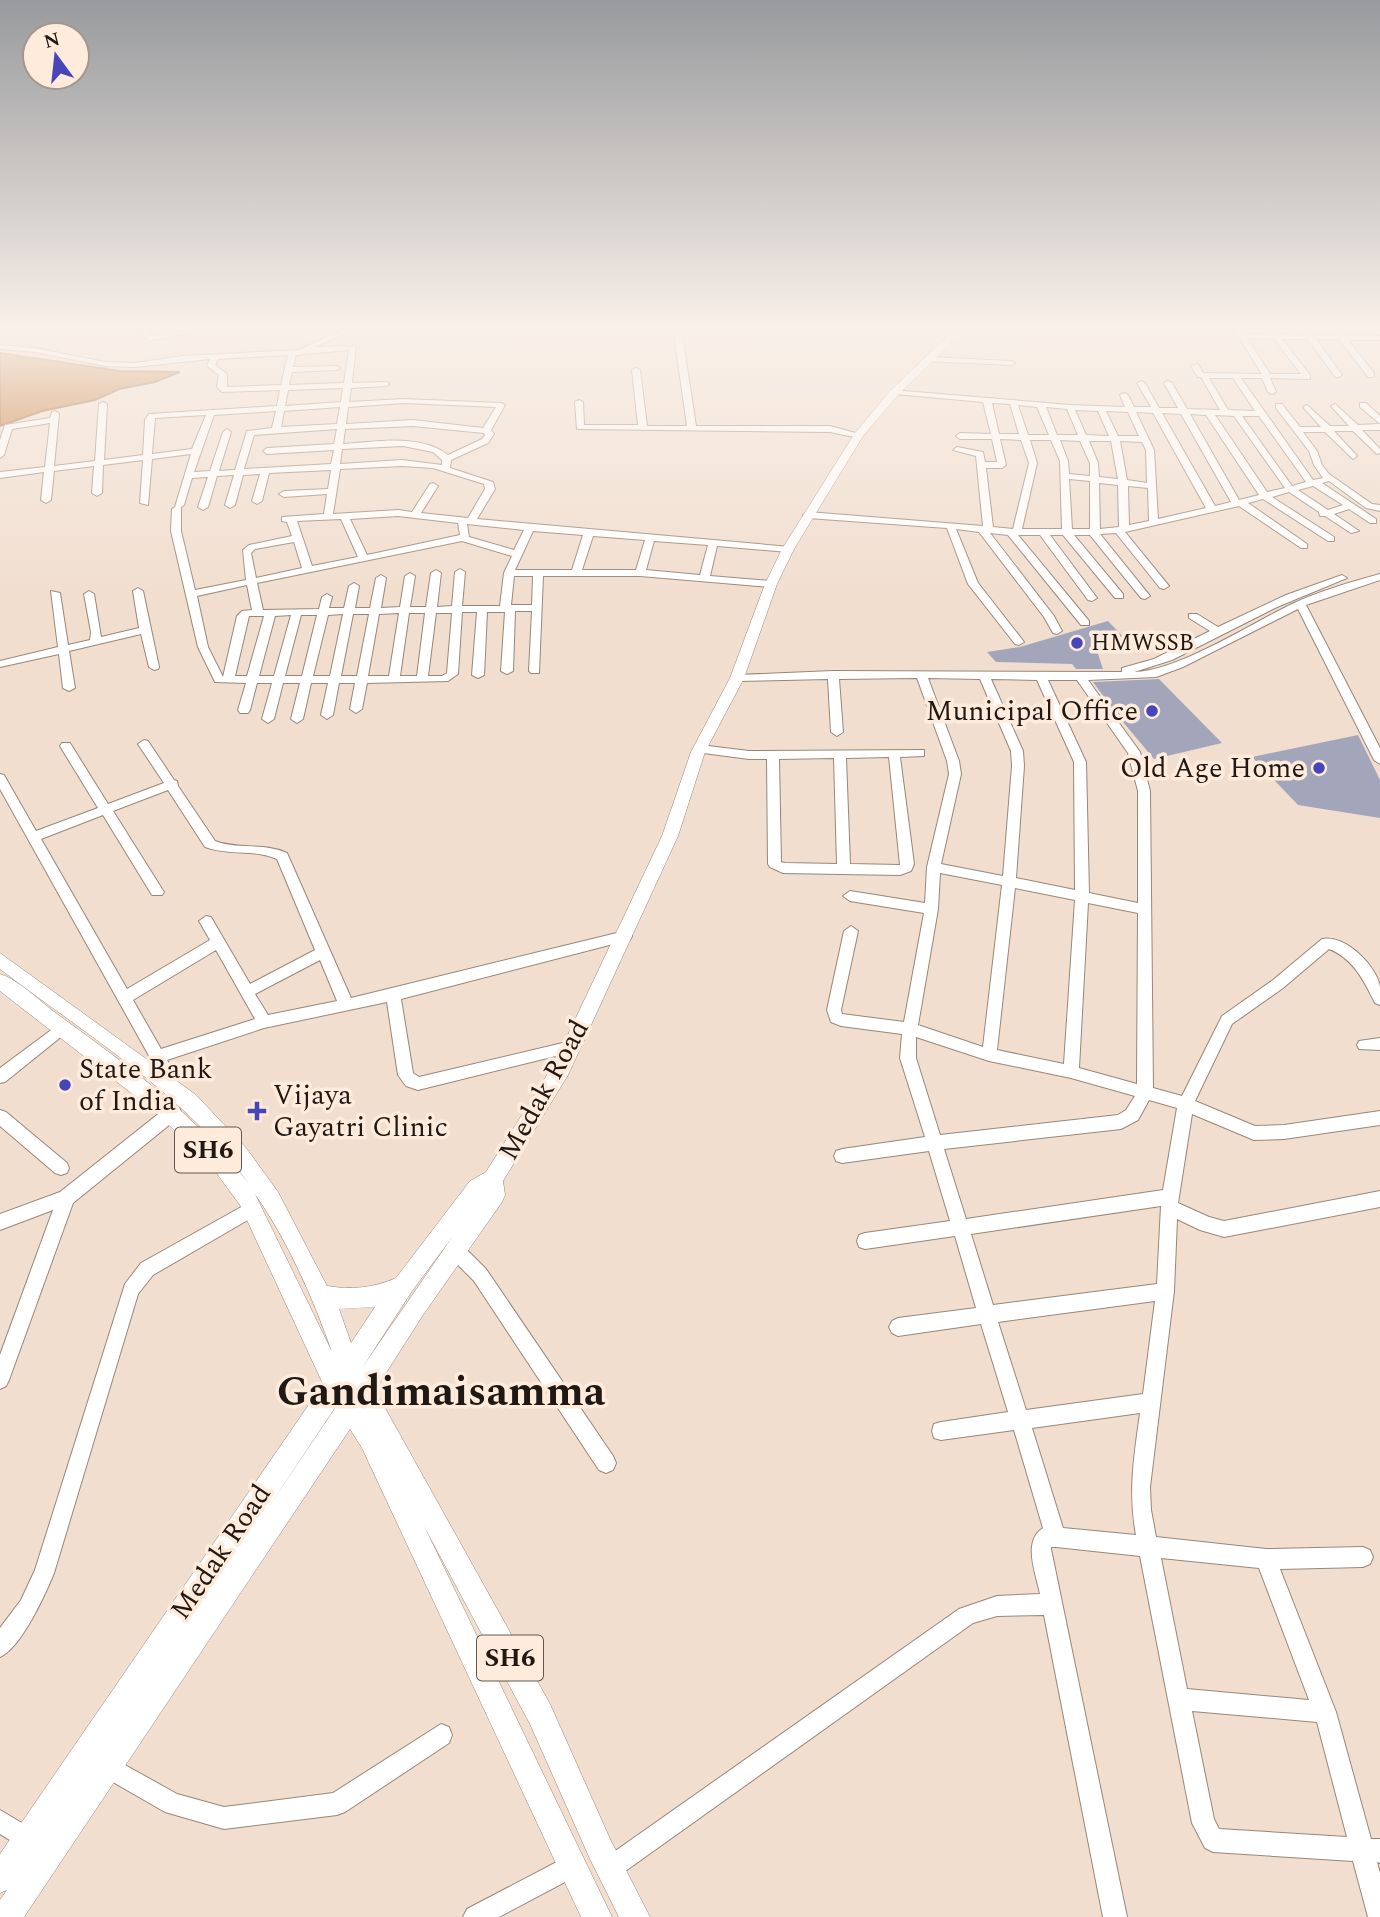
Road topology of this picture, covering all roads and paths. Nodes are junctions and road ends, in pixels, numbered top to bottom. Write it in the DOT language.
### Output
graph roads {
  1 [pos="53,417"];
  2 [pos="55,417"];
  3 [pos="102,417"];
  4 [pos="151,417"];
  5 [pos="213,417"];
  6 [pos="278,417"];
  7 [pos="344,417"];
  8 [pos="494,417"];
  9 [pos="580,417"];
  10 [pos="642,417"];
  11 [pos="690,417"];
  12 [pos="874,417"];
  13 [pos="991,417"];
  14 [pos="1018,417"];
  15 [pos="1046,417"];
  16 [pos="1074,417"];
  17 [pos="1105,417"];
  18 [pos="1135,417"];
  19 [pos="1160,417"];
  20 [pos="1188,417"];
  21 [pos="1211,417"];
  22 [pos="1239,417"];
  23 [pos="1264,417"];
  24 [pos="1288,417"];
  25 [pos="1317,417"];
  26 [pos="1346,417"];
  27 [pos="342,425"];
  28 [pos="1380,427"];
  29 [pos="643,428"];
  30 [pos="1356,428"];
  31 [pos="692,429"];
  32 [pos="1328,429"];
  33 [pos="276,430"];
  34 [pos="1298,430"];
  35 [pos="486,431"];
  36 [pos="227,432"];
  37 [pos="859,435"];
  38 [pos="960,436"];
  39 [pos="995,436"];
  40 [pos="1025,437"];
  41 [pos="1054,437"];
  42 [pos="1083,438"];
  43 [pos="1116,438"];
  44 [pos="1145,439"];
  45 [pos="340,447"];
  46 [pos="957,450"];
  47 [pos="1178,450"];
  48 [pos="196,451"];
  49 [pos="267,451"];
  50 [pos="1220,451"];
  51 [pos="1377,451"];
  52 [pos="0,455"];
  53 [pos="1353,456"];
  54 [pos="147,457"];
  55 [pos="99,463"];
  56 [pos="446,464"];
  57 [pos="981,466"];
  58 [pos="336,467"];
  59 [pos="49,469"];
  60 [pos="265,471"];
  61 [pos="240,472"];
  62 [pos="214,474"];
  63 [pos="0,475"];
  64 [pos="189,475"];
  65 [pos="1066,476"];
  66 [pos="1329,477"];
  67 [pos="1096,479"];
  68 [pos="1123,482"];
  69 [pos="1313,483"];
  70 [pos="433,486"];
  71 [pos="1152,486"];
  72 [pos="1290,489"];
  73 [pos="332,491"];
  74 [pos="97,493"];
  75 [pos="284,494"];
  76 [pos="1265,496"];
  77 [pos="46,500"];
  78 [pos="257,501"];
  79 [pos="145,503"];
  80 [pos="1239,504"];
  81 [pos="229,505"];
  82 [pos="1351,506"];
  83 [pos="203,508"];
  84 [pos="1380,508"];
  85 [pos="1212,510"];
  86 [pos="1327,513"];
  87 [pos="415,515"];
  88 [pos="808,515"];
  89 [pos="344,516"];
  90 [pos="328,517"];
  91 [pos="466,521"];
  92 [pos="1302,521"];
  93 [pos="1373,521"];
  94 [pos="1154,523"];
  95 [pos="950,525"];
  96 [pos="530,528"];
  97 [pos="985,528"];
  98 [pos="1278,528"];
  99 [pos="1122,530"];
  100 [pos="1354,531"];
  101 [pos="1014,532"];
  102 [pos="1043,532"];
  103 [pos="1094,532"];
  104 [pos="589,533"];
  105 [pos="1067,533"];
  106 [pos="297,538"];
  107 [pos="462,538"];
  108 [pos="650,538"];
  109 [pos="1331,539"];
  110 [pos="713,543"];
  111 [pos="1304,546"];
  112 [pos="788,549"];
  113 [pos="517,554"];
  114 [pos="364,559"];
  115 [pos="1380,567"];
  116 [pos="308,570"];
  117 [pos="460,572"];
  118 [pos="538,572"];
  119 [pos="576,572"];
  120 [pos="436,573"];
  121 [pos="509,573"];
  122 [pos="640,573"];
  123 [pos="410,576"];
  124 [pos="1380,577"];
  125 [pos="381,578"];
  126 [pos="704,578"];
  127 [pos="252,582"];
  128 [pos="771,584"];
  129 [pos="1320,584"];
  130 [pos="354,586"];
  131 [pos="1164,586"];
  132 [pos="138,591"];
  133 [pos="1331,592"];
  134 [pos="55,593"];
  135 [pos="89,594"];
  136 [pos="191,594"];
  137 [pos="1119,596"];
  138 [pos="1145,596"];
  139 [pos="327,597"];
  140 [pos="1092,598"];
  141 [pos="1300,604"];
  142 [pos="537,608"];
  143 [pos="482,609"];
  144 [pos="507,609"];
  145 [pos="405,610"];
  146 [pos="431,610"];
  147 [pos="457,610"];
  148 [pos="349,611"];
  149 [pos="376,611"];
  150 [pos="297,612"];
  151 [pos="324,612"];
  152 [pos="264,613"];
  153 [pos="1193,615"];
  154 [pos="1085,623"];
  155 [pos="145,630"];
  156 [pos="1057,631"];
  157 [pos="1218,632"];
  158 [pos="95,642"];
  159 [pos="1019,642"];
  160 [pos="63,649"];
  161 [pos="0,664"];
  162 [pos="154,667"];
  163 [pos="1153,668"];
  164 [pos="507,671"];
  165 [pos="535,671"];
  166 [pos="738,674"];
  167 [pos="833,674"];
  168 [pos="921,674"];
  169 [pos="478,675"];
  170 [pos="984,675"];
  171 [pos="1041,677"];
  172 [pos="1080,677"];
  173 [pos="394,679"];
  174 [pos="422,679"];
  175 [pos="251,680"];
  176 [pos="278,680"];
  177 [pos="307,680"];
  178 [pos="334,680"];
  179 [pos="362,680"];
  180 [pos="228,681"];
  181 [pos="69,688"];
  182 [pos="356,709"];
  183 [pos="244,710"];
  184 [pos="327,715"];
  185 [pos="268,719"];
  186 [pos="297,719"];
  187 [pos="837,732"];
  188 [pos="144,744"];
  189 [pos="701,745"];
  190 [pos="66,746"];
  191 [pos="894,753"];
  192 [pos="920,753"];
  193 [pos="840,754"];
  194 [pos="773,755"];
  195 [pos="1380,760"];
  196 [pos="0,778"];
  197 [pos="173,784"];
  198 [pos="106,810"];
  199 [pos="35,836"];
  200 [pos="934,867"];
  201 [pos="844,870"];
  202 [pos="1009,880"];
  203 [pos="157,892"];
  204 [pos="849,896"];
  205 [pos="1082,896"];
  206 [pos="931,909"];
  207 [pos="1145,909"];
  208 [pos="206,921"];
  209 [pos="851,931"];
  210 [pos="625,936"];
  211 [pos="218,942"];
  212 [pos="323,952"];
  213 [pos="0,960"];
  214 [pos="0,981"];
  215 [pos="247,992"];
  216 [pos="393,995"];
  217 [pos="124,998"];
  218 [pos="1380,999"];
  219 [pos="346,1004"];
  220 [pos="264,1022"];
  221 [pos="62,1028"];
  222 [pos="911,1029"];
  223 [pos="571,1047"];
  224 [pos="989,1055"];
  225 [pos="156,1057"];
  226 [pos="1071,1072"];
  227 [pos="0,1077"];
  228 [pos="169,1087"];
  229 [pos="1145,1093"];
  230 [pos="1186,1104"];
  231 [pos="173,1112"];
  232 [pos="0,1117"];
  233 [pos="1380,1118"];
  234 [pos="933,1143"];
  235 [pos="842,1156"];
  236 [pos="61,1168"];
  237 [pos="493,1179"];
  238 [pos="66,1198"];
  239 [pos="1380,1199"];
  240 [pos="1170,1202"];
  241 [pos="252,1209"];
  242 [pos="0,1222"];
  243 [pos="960,1227"];
  244 [pos="865,1241"];
  245 [pos="454,1249"];
  246 [pos="404,1284"];
  247 [pos="1165,1291"];
  248 [pos="320,1296"];
  249 [pos="988,1314"];
  250 [pos="898,1327"];
  251 [pos="0,1380"];
  252 [pos="349,1388"];
  253 [pos="1151,1402"];
  254 [pos="1020,1419"];
  255 [pos="942,1431"];
  256 [pos="606,1463"];
  257 [pos="1056,1537"];
  258 [pos="1149,1548"];
  259 [pos="1363,1556"];
  260 [pos="1266,1559"];
  261 [pos="1052,1605"];
  262 [pos="0,1646"];
  263 [pos="1179,1699"];
  264 [pos="1325,1712"];
  265 [pos="441,1735"];
  266 [pos="107,1766"];
  267 [pos="0,1822"];
  268 [pos="29,1840"];
  269 [pos="1372,1851"];
  270 [pos="572,1866"];
  271 [pos="609,1869"];
  272 [pos="0,1878"];
  273 [pos="1380,1916"];
  274 [pos="6,1917"];
  275 [pos="475,1917"];
  276 [pos="597,1917"];
  277 [pos="635,1917"];
  278 [pos="1115,1917"];
  1 -- 52 [label="street"];
  2 -- 59 [label="street"];
  3 -- 55 [label="street"];
  4 -- 54 [label="street"];
  5 -- 48 [label="street"];
  6 -- 33 [label="street"];
  7 -- 27 [label="street"];
  8 -- 35 [label="street"];
  9 -- 29 [label="street"];
  10 -- 29 [label="street"];
  11 -- 31 [label="street"];
  12 -- 37 [label="main road, Medak Road"];
  13 -- 39 [label="street"];
  14 -- 40 [label="street"];
  15 -- 41 [label="street"];
  16 -- 42 [label="street"];
  17 -- 43 [label="street"];
  18 -- 44 [label="street"];
  19 -- 47 [label="street"];
  20 -- 50 [label="street"];
  21 -- 50 [label="street"];
  22 -- 72 [label="street"];
  23 -- 69 [label="street"];
  24 -- 34 [label="street"];
  25 -- 32 [label="street"];
  26 -- 30 [label="street"];
  27 -- 33 [label="street"];
  27 -- 35 [label="street"];
  27 -- 45 [label="street"];
  28 -- 30 [label="street"];
  29 -- 31 [label="street"];
  30 -- 32 [label="street"];
  30 -- 51 [label="street"];
  31 -- 37 [label="street"];
  32 -- 34 [label="street"];
  32 -- 53 [label="street"];
  33 -- 61 [label="street"];
  34 -- 66 [label="street"];
  35 -- 56 [label="street"];
  36 -- 62 [label="street"];
  37 -- 88 [label="main road, Medak Road"];
  38 -- 39 [label="street"];
  39 -- 40 [label="street"];
  39 -- 57 [label="street"];
  40 -- 41 [label="street"];
  40 -- 101 [label="street"];
  41 -- 42 [label="street"];
  41 -- 65 [label="street"];
  42 -- 43 [label="street"];
  42 -- 67 [label="street"];
  43 -- 44 [label="street"];
  43 -- 68 [label="street"];
  44 -- 71 [label="street"];
  45 -- 49 [label="street"];
  45 -- 56 [label="street"];
  45 -- 58 [label="street"];
  46 -- 57 [label="street"];
  47 -- 50 [label="street"];
  47 -- 85 [label="street"];
  48 -- 54 [label="street"];
  48 -- 64 [label="street"];
  50 -- 76 [label="street"];
  50 -- 80 [label="street"];
  54 -- 55 [label="street"];
  54 -- 79 [label="street"];
  55 -- 59 [label="street"];
  55 -- 74 [label="street"];
  56 -- 58 [label="street"];
  56 -- 91 [label="street"];
  57 -- 97 [label="street"];
  58 -- 60 [label="street"];
  58 -- 73 [label="street"];
  59 -- 63 [label="street"];
  59 -- 77 [label="street"];
  60 -- 61 [label="street"];
  60 -- 78 [label="street"];
  61 -- 62 [label="street"];
  61 -- 81 [label="street"];
  62 -- 64 [label="street"];
  62 -- 83 [label="street"];
  64 -- 136 [label="street"];
  65 -- 67 [label="street"];
  65 -- 105 [label="street"];
  66 -- 69 [label="street"];
  66 -- 84 [label="street"];
  67 -- 68 [label="street"];
  67 -- 103 [label="street"];
  68 -- 71 [label="street"];
  68 -- 99 [label="street"];
  69 -- 72 [label="street"];
  69 -- 82 [label="street"];
  70 -- 87 [label="street"];
  71 -- 94 [label="street"];
  72 -- 76 [label="street"];
  72 -- 86 [label="street"];
  73 -- 75 [label="street"];
  73 -- 90 [label="street"];
  76 -- 80 [label="street"];
  76 -- 92 [label="street"];
  80 -- 85 [label="street"];
  80 -- 98 [label="street"];
  82 -- 86 [label="street"];
  82 -- 93 [label="street"];
  85 -- 94 [label="street"];
  86 -- 92 [label="street"];
  86 -- 100 [label="street"];
  87 -- 89 [label="street"];
  87 -- 91 [label="street"];
  88 -- 95 [label="street"];
  88 -- 112 [label="main road, Medak Road"];
  89 -- 90 [label="street"];
  89 -- 114 [label="street"];
  90 -- 106 [label="street"];
  91 -- 96 [label="street"];
  91 -- 107 [label="street"];
  92 -- 98 [label="street"];
  92 -- 109 [label="street"];
  94 -- 99 [label="street"];
  95 -- 97 [label="street"];
  95 -- 159 [label="street"];
  96 -- 104 [label="street"];
  96 -- 113 [label="street"];
  97 -- 101 [label="street"];
  97 -- 156 [label="street"];
  98 -- 111 [label="street"];
  99 -- 103 [label="street"];
  99 -- 131 [label="street"];
  101 -- 102 [label="street"];
  101 -- 154 [label="street"];
  102 -- 105 [label="street"];
  102 -- 140 [label="street"];
  103 -- 105 [label="street"];
  103 -- 138 [label="street"];
  104 -- 108 [label="street"];
  104 -- 119 [label="street"];
  105 -- 137 [label="street"];
  106 -- 116 [label="street"];
  106 -- 127 [label="street"];
  107 -- 113 [label="street"];
  107 -- 114 [label="street"];
  108 -- 110 [label="street"];
  108 -- 122 [label="street"];
  110 -- 112 [label="street"];
  110 -- 126 [label="street"];
  112 -- 128 [label="main road, Medak Road"];
  113 -- 121 [label="street"];
  114 -- 116 [label="street"];
  115 -- 129 [label="street"];
  116 -- 127 [label="street"];
  117 -- 147 [label="street"];
  118 -- 119 [label="street"];
  118 -- 121 [label="street"];
  118 -- 142 [label="street"];
  119 -- 122 [label="street"];
  120 -- 146 [label="street"];
  121 -- 144 [label="street"];
  122 -- 126 [label="street"];
  123 -- 145 [label="street"];
  124 -- 133 [label="street"];
  125 -- 149 [label="street"];
  126 -- 128 [label="street"];
  127 -- 136 [label="street"];
  127 -- 152 [label="street"];
  128 -- 166 [label="main road, Medak Road"];
  129 -- 133 [label="street"];
  129 -- 157 [label="street"];
  130 -- 148 [label="street"];
  132 -- 155 [label="street"];
  133 -- 141 [label="street"];
  134 -- 160 [label="street"];
  135 -- 158 [label="street"];
  136 -- 180 [label="street"];
  139 -- 151 [label="street"];
  141 -- 163 [label="street"];
  141 -- 195 [label="street"];
  142 -- 144 [label="street"];
  142 -- 165 [label="street"];
  143 -- 144 [label="street"];
  143 -- 147 [label="street"];
  143 -- 169 [label="street"];
  144 -- 164 [label="street"];
  145 -- 146 [label="street"];
  145 -- 149 [label="street"];
  145 -- 173 [label="street"];
  146 -- 147 [label="street"];
  146 -- 174 [label="street"];
  147 -- 174 [label="street"];
  148 -- 149 [label="street"];
  148 -- 151 [label="street"];
  148 -- 178 [label="street"];
  149 -- 179 [label="street"];
  150 -- 151 [label="street"];
  150 -- 152 [label="street"];
  150 -- 176 [label="street"];
  151 -- 177 [label="street"];
  152 -- 175 [label="street"];
  152 -- 180 [label="street"];
  153 -- 157 [label="street"];
  155 -- 158 [label="street"];
  155 -- 162 [label="street"];
  157 -- 163 [label="street"];
  158 -- 160 [label="street"];
  160 -- 161 [label="street"];
  160 -- 181 [label="street"];
  163 -- 166 [label="street"];
  163 -- 172 [label="street"];
  166 -- 167 [label="street"];
  166 -- 189 [label="main road, Medak Road"];
  167 -- 168 [label="street"];
  167 -- 187 [label="street"];
  168 -- 170 [label="street"];
  168 -- 200 [label="street"];
  170 -- 171 [label="street"];
  170 -- 202 [label="street"];
  171 -- 172 [label="street"];
  171 -- 205 [label="street"];
  172 -- 207 [label="street"];
  173 -- 174 [label="street"];
  173 -- 179 [label="street"];
  175 -- 176 [label="street"];
  175 -- 180 [label="street"];
  175 -- 183 [label="street"];
  176 -- 177 [label="street"];
  176 -- 185 [label="street"];
  177 -- 178 [label="street"];
  177 -- 186 [label="street"];
  178 -- 179 [label="street"];
  178 -- 184 [label="street"];
  179 -- 182 [label="street"];
  188 -- 197 [label="street"];
  189 -- 194 [label="street"];
  189 -- 210 [label="main road, Medak Road"];
  190 -- 198 [label="street"];
  191 -- 192 [label="street"];
  191 -- 193 [label="street"];
  191 -- 201 [label="street"];
  193 -- 194 [label="street"];
  193 -- 201 [label="street"];
  194 -- 201 [label="street"];
  196 -- 199 [label="street"];
  197 -- 198 [label="street"];
  197 -- 212 [label="street"];
  198 -- 199 [label="street"];
  198 -- 203 [label="street"];
  199 -- 217 [label="street"];
  200 -- 202 [label="street"];
  200 -- 206 [label="street"];
  202 -- 205 [label="street"];
  202 -- 224 [label="street"];
  204 -- 206 [label="street"];
  205 -- 207 [label="street"];
  205 -- 226 [label="street"];
  206 -- 222 [label="street"];
  207 -- 229 [label="street"];
  208 -- 211 [label="street"];
  209 -- 222 [label="street"];
  210 -- 216 [label="street"];
  210 -- 223 [label="main road, Medak Road"];
  211 -- 215 [label="street"];
  211 -- 217 [label="street"];
  212 -- 215 [label="street"];
  212 -- 219 [label="street"];
  213 -- 228 [label="main road, SH6"];
  214 -- 221 [label="main road, SH6"];
  215 -- 220 [label="street"];
  216 -- 219 [label="street"];
  216 -- 223 [label="street"];
  217 -- 225 [label="street"];
  218 -- 230 [label="street"];
  219 -- 220 [label="street"];
  220 -- 225 [label="street"];
  221 -- 227 [label="street"];
  221 -- 231 [label="main road, SH6"];
  222 -- 224 [label="street"];
  222 -- 234 [label="street"];
  223 -- 237 [label="main road, Medak Road"];
  224 -- 226 [label="street"];
  225 -- 228 [label="street"];
  226 -- 229 [label="street"];
  228 -- 248 [label="main road, SH6"];
  229 -- 230 [label="street"];
  229 -- 234 [label="street"];
  230 -- 233 [label="street"];
  230 -- 240 [label="street"];
  231 -- 238 [label="street"];
  231 -- 241 [label="main road, SH6"];
  232 -- 236 [label="street"];
  234 -- 235 [label="street"];
  234 -- 243 [label="street"];
  237 -- 245 [label="main road"];
  237 -- 246 [label="main road, Medak Road"];
  238 -- 242 [label="street"];
  238 -- 251 [label="street"];
  239 -- 240 [label="street"];
  240 -- 243 [label="street"];
  240 -- 247 [label="street"];
  241 -- 252 [label="main road, SH6"];
  241 -- 262 [label="street"];
  243 -- 244 [label="street"];
  243 -- 249 [label="street"];
  245 -- 252 [label="main road"];
  245 -- 256 [label="street"];
  246 -- 248 [label="main road"];
  246 -- 252 [label="main road, Medak Road"];
  247 -- 249 [label="street"];
  247 -- 253 [label="street"];
  248 -- 252 [label="main road, SH6"];
  249 -- 250 [label="street"];
  249 -- 254 [label="street"];
  252 -- 266 [label="main road"];
  252 -- 268 [label="main road, Medak Road"];
  252 -- 270 [label="main road, SH6"];
  252 -- 271 [label="main road, SH6"];
  253 -- 254 [label="street"];
  253 -- 258 [label="street"];
  254 -- 255 [label="street"];
  254 -- 257 [label="street"];
  257 -- 258 [label="street"];
  257 -- 261 [label="street"];
  258 -- 260 [label="street"];
  258 -- 263 [label="street"];
  259 -- 260 [label="street"];
  260 -- 264 [label="street"];
  261 -- 271 [label="street"];
  261 -- 278 [label="street"];
  263 -- 264 [label="street"];
  263 -- 269 [label="street"];
  264 -- 269 [label="street"];
  265 -- 266 [label="street"];
  266 -- 274 [label="main road"];
  267 -- 268 [label="street"];
  268 -- 272 [label="main road, Medak Road"];
  269 -- 273 [label="street"];
  270 -- 275 [label="street"];
  270 -- 276 [label="main road, SH6"];
  271 -- 277 [label="main road, SH6"];
}
